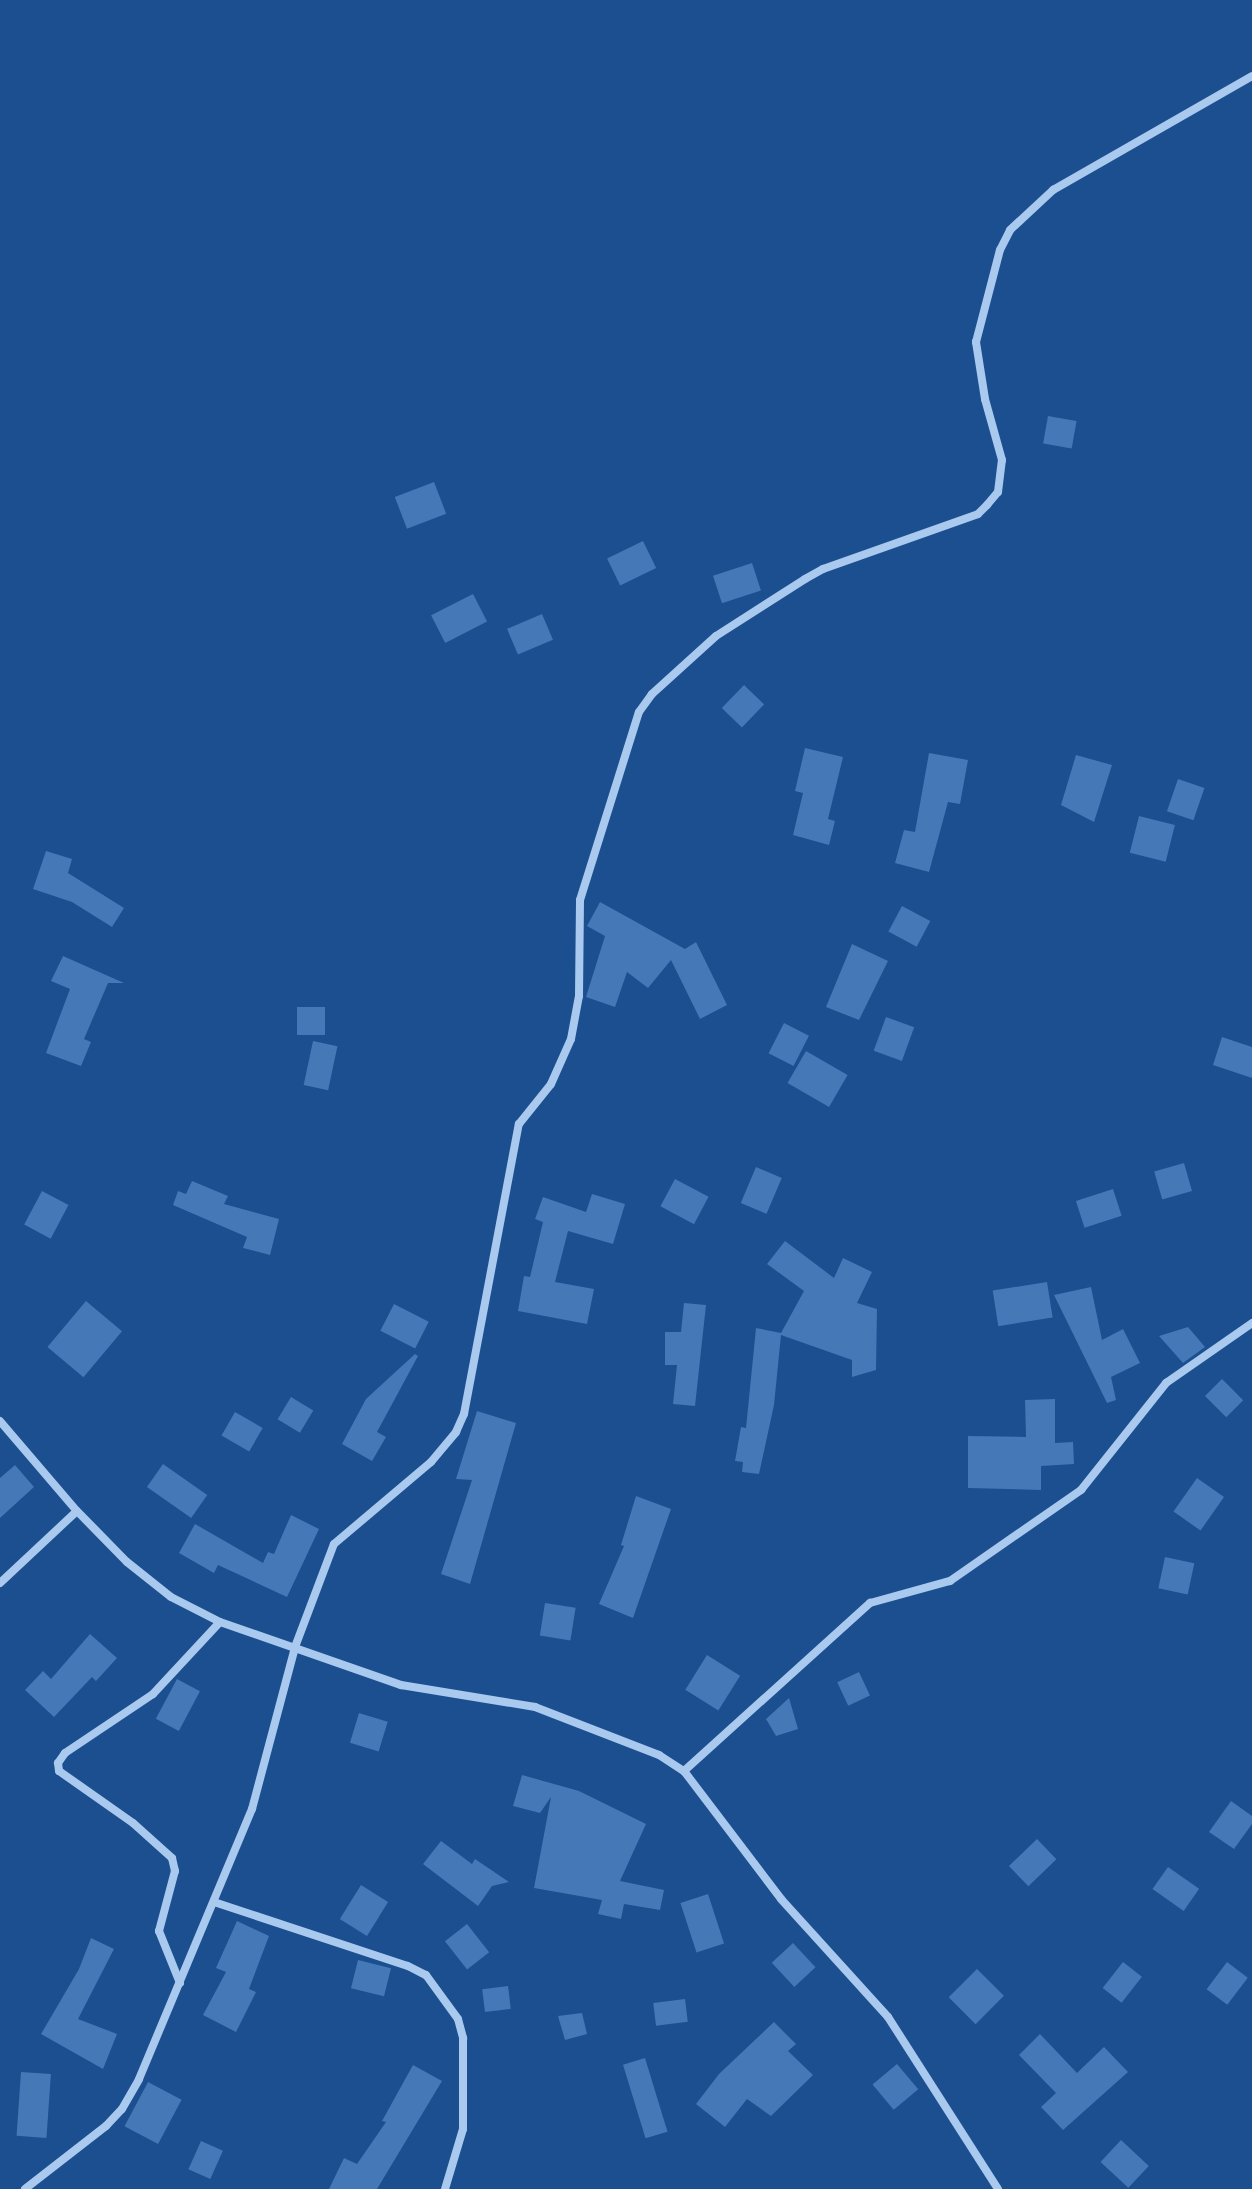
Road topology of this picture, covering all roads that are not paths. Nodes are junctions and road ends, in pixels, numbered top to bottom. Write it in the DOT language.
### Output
graph roads {
  1 [pos="1252,76"];
  2 [pos="1252,1323"];
  3 [pos="0,1421"];
  4 [pos="77,1511"];
  5 [pos="0,1583"];
  6 [pos="220,1622"];
  7 [pos="295,1647"];
  8 [pos="684,1771"];
  9 [pos="214,1902"];
  10 [pos="180,1983"];
  11 [pos="25,2189"];
  12 [pos="445,2189"];
  13 [pos="998,2189"];
  1 -- 7 [label="street"];
  2 -- 8 [label="street"];
  3 -- 4 [label="street"];
  4 -- 5 [label="street"];
  4 -- 6 [label="street"];
  6 -- 7 [label="street"];
  6 -- 10 [label="street"];
  7 -- 8 [label="street"];
  7 -- 9 [label="street"];
  8 -- 13 [label="street"];
  9 -- 10 [label="street"];
  9 -- 12 [label="street"];
  10 -- 11 [label="street"];
}
